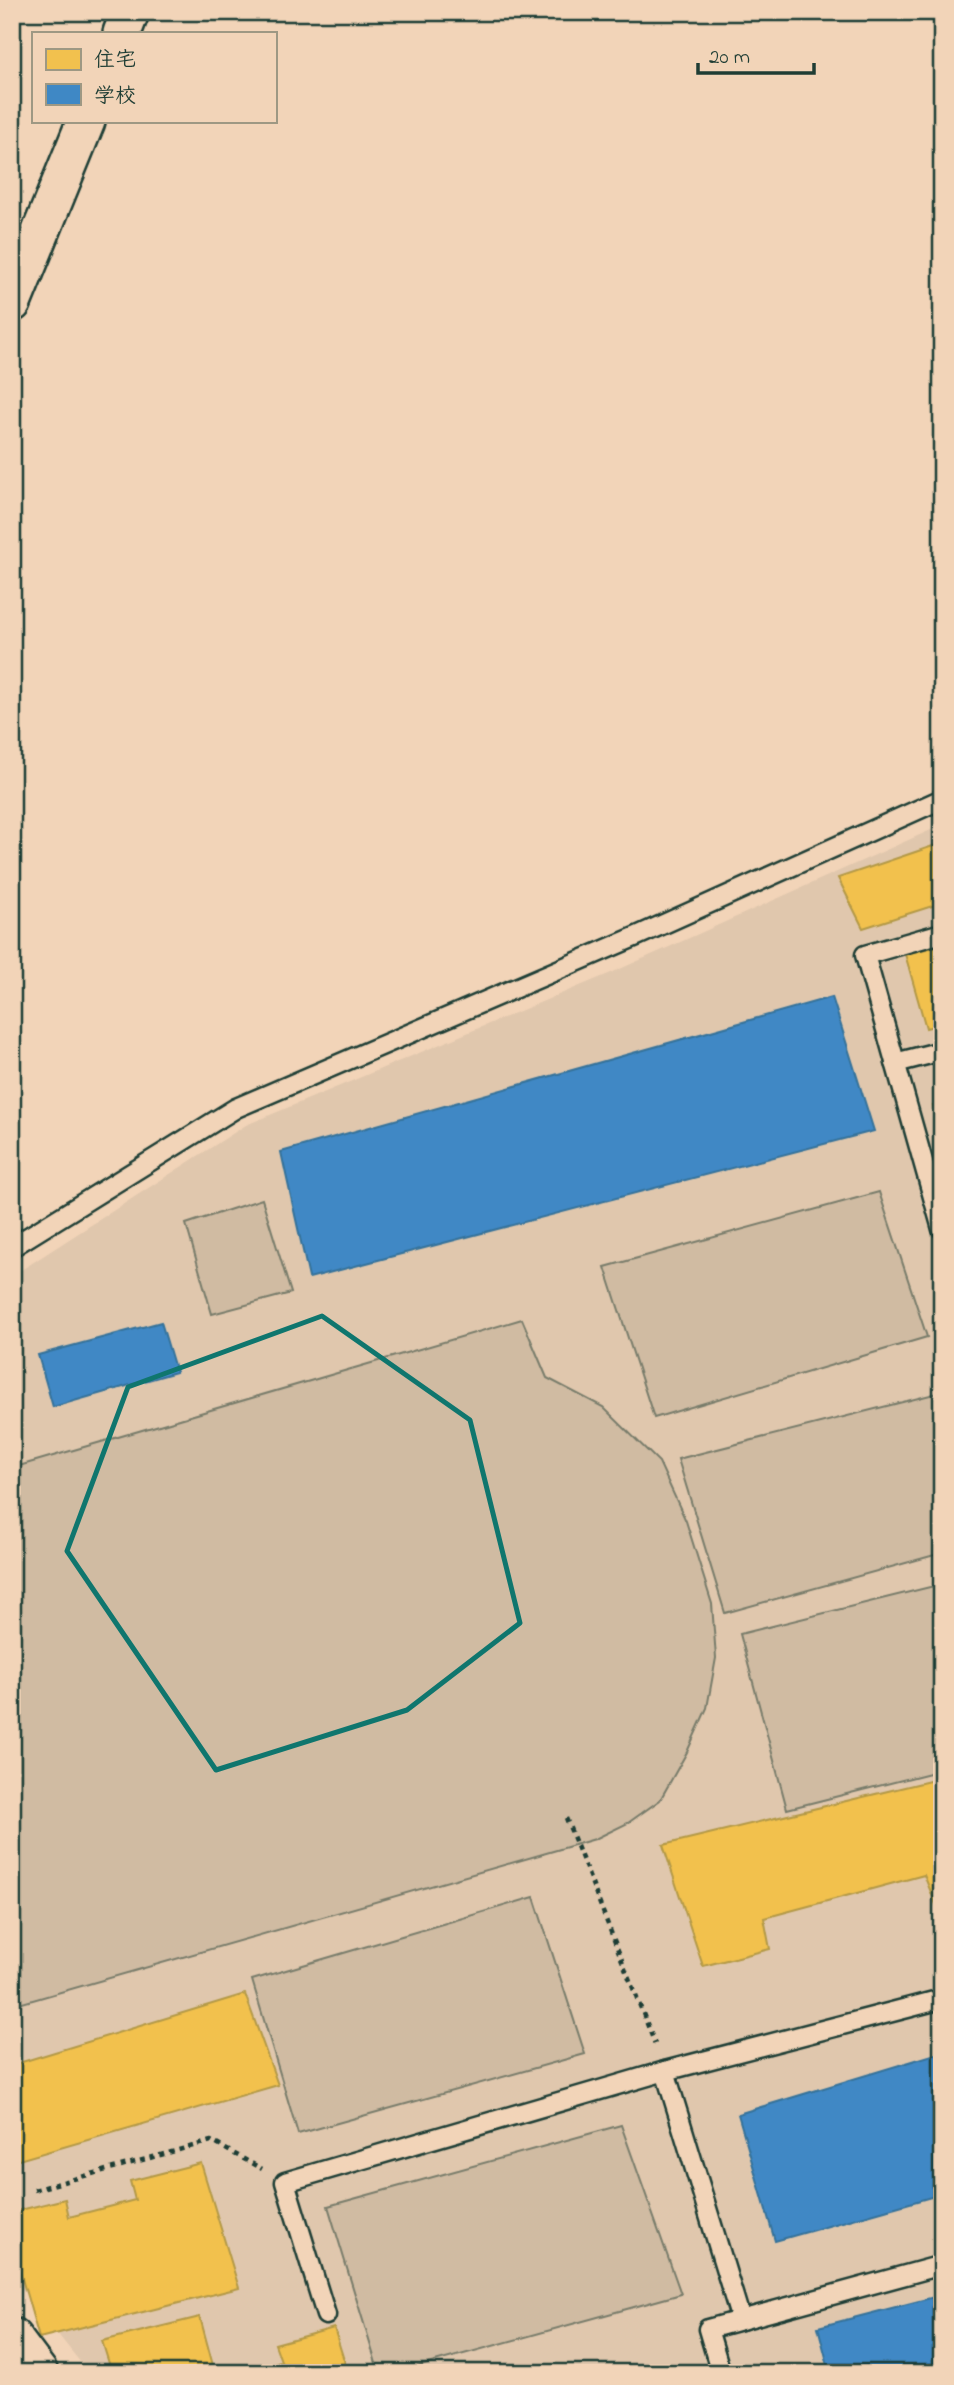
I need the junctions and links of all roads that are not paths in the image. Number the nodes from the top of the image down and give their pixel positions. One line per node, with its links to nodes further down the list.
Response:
1 (130, 12): 2 (street)
2 (122, 32)
3 (86, 122): 4 (street)
4 (12, 303)
5 (942, 799): 10 (lane)
6 (942, 933): 8 (lane)
7 (942, 1051): 8 (lane)
8 (895, 1063): 9 (lane)
9 (940, 1216)
10 (12, 1247)
11 (942, 1998): 12 (lane)
12 (665, 2071): 14 (lane); 15 (lane)
13 (942, 2265): 15 (lane)
14 (326, 2315)
15 (741, 2320): 18 (lane)
16 (12, 2337): 17 (street)
17 (38, 2373)
18 (721, 2373)

